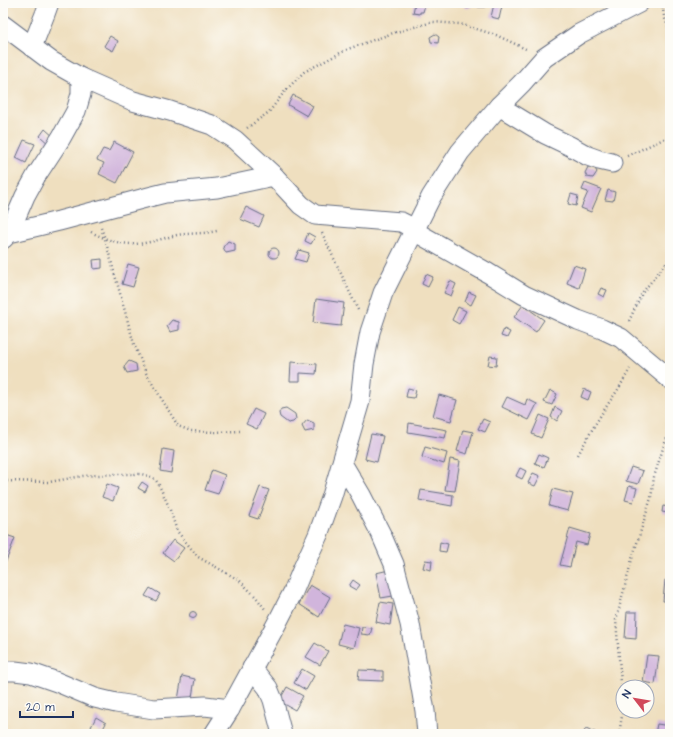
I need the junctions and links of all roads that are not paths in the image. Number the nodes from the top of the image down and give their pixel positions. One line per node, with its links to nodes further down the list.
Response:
1 (49, 3): 4 (street)
2 (639, 3): 6 (street)
3 (3, 25): 4 (street)
4 (32, 47): 5 (street)
5 (81, 78): 8 (street); 10 (street)
6 (499, 106): 7 (street); 9 (street)
7 (612, 162)
8 (274, 176): 9 (street); 10 (street)
9 (414, 231): 11 (street); 12 (street)
10 (6, 236)
11 (670, 379)
12 (342, 463): 13 (street); 18 (street)
13 (252, 668): 15 (street); 17 (street)
14 (3, 671): 15 (street)
15 (230, 709): 16 (street)
16 (214, 734)
17 (282, 734)
18 (427, 734)

